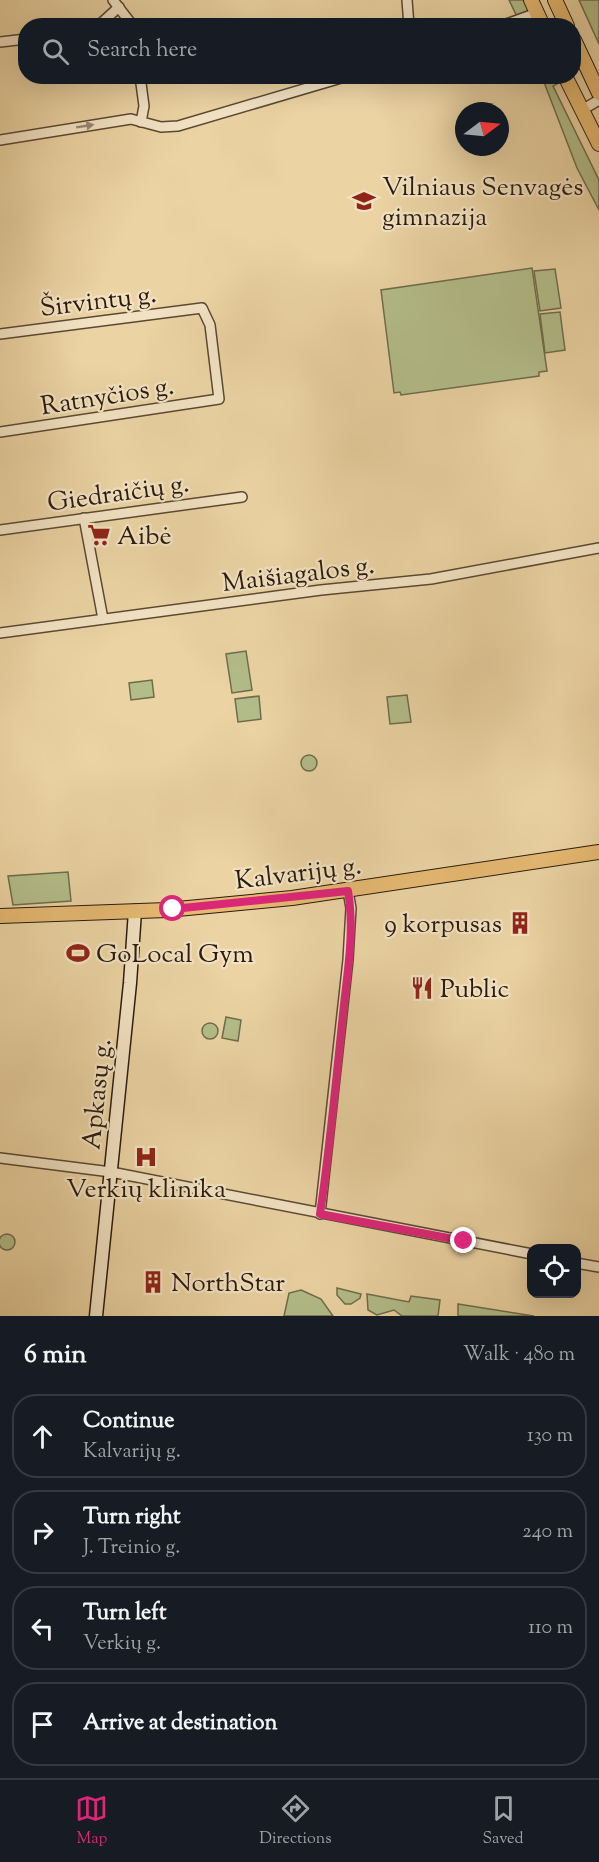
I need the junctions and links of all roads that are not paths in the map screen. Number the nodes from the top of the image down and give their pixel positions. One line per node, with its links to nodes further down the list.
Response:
1 (407, 0): 7 (street)
2 (531, 0): 8 (main road)
3 (555, 0): 9 (main road)
4 (116, 3): 5 (street); 6 (street)
5 (104, 18)
6 (127, 18)
7 (408, 18)
8 (540, 18)
9 (563, 18)
10 (18, 40): 11 (street)
11 (0, 42)
12 (581, 56): 16 (main road)
13 (141, 84): 19 (street)
14 (321, 84): 19 (street)
15 (569, 84): 18 (main road)
16 (599, 93)
17 (599, 100): 18 (street)
18 (582, 110): 21 (main road)
19 (141, 122): 20 (street, one-way to 19)
20 (0, 140)
21 (599, 144)
22 (0, 334): 23 (street, Širvintų g.)
23 (219, 399): 24 (street, Ratnyčios g.)
24 (0, 432)
25 (242, 497): 26 (street, Giedraičių g.)
26 (84, 518): 27 (street, Giedraičių g.); 29 (street)
27 (0, 530)
28 (599, 548): 29 (street, Maišiagalos g.)
29 (103, 619): 30 (street, Maišiagalos g.)
30 (0, 633)
31 (599, 852): 32 (main road, Kalvarijų g.)
32 (348, 891): 33 (main road, Kalvarijų g.); 37 (street)
33 (135, 911): 34 (main road, Kalvarijų g.); 36 (main road, Apkasų g.)
34 (0, 916)
35 (0, 1158): 36 (street)
36 (111, 1172): 37 (street); 41 (main road, Apkasų g.)
37 (320, 1214): 38 (street)
38 (527, 1253)
39 (581, 1264): 40 (street)
40 (599, 1267)
41 (96, 1316)

